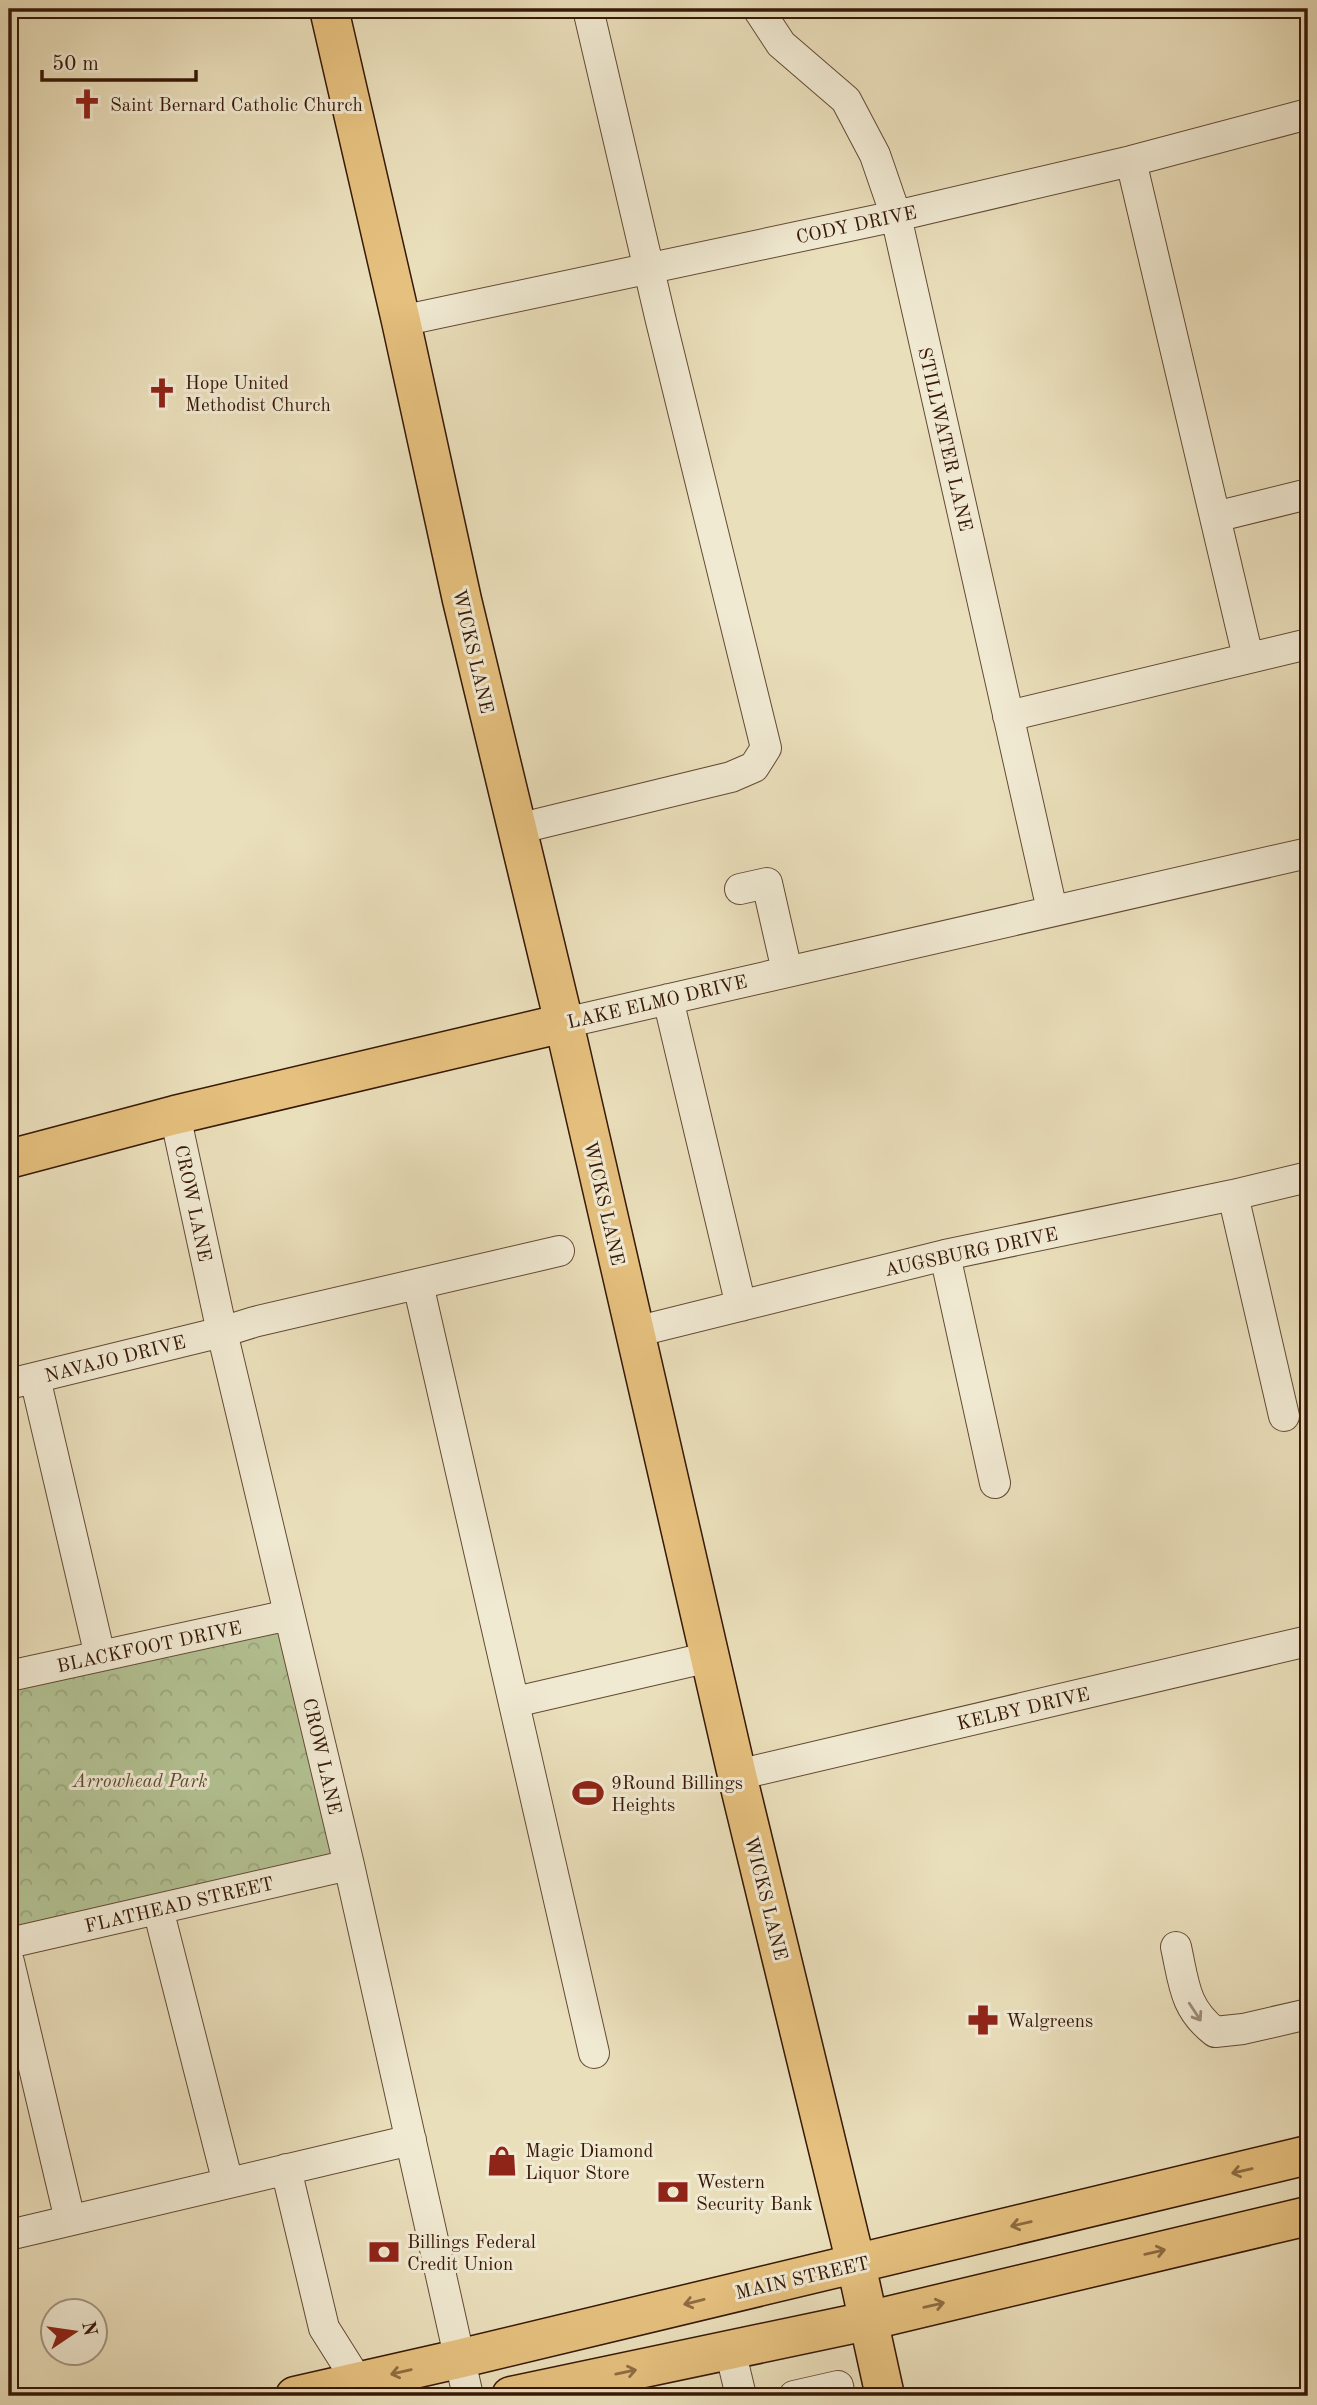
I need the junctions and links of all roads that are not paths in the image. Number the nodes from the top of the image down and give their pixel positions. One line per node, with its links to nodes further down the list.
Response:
1 (329, 9): 8 (main road, WICKS LANE)
2 (588, 9): 7 (street)
3 (758, 9): 6 (street, STILLWATER LANE)
4 (1308, 114): 5 (street, CODY DRIVE)
5 (1132, 161): 6 (street, CODY DRIVE); 10 (street)
6 (896, 216): 7 (street, CODY DRIVE); 13 (street, STILLWATER LANE)
7 (650, 269): 8 (street, CODY DRIVE); 14 (street)
8 (401, 321): 14 (main road, WICKS LANE)
9 (1308, 494): 10 (street)
10 (1215, 517): 12 (street)
11 (1308, 643): 12 (street)
12 (1248, 657): 13 (street)
13 (1008, 716): 17 (street, STILLWATER LANE)
14 (517, 828): 20 (main road, WICKS LANE)
15 (1308, 853): 17 (street, LAKE ELMO DRIVE)
16 (740, 890): 18 (street)
17 (1052, 910): 18 (street, LAKE ELMO DRIVE)
18 (786, 971): 19 (street, LAKE ELMO DRIVE)
19 (668, 999): 20 (street, LAKE ELMO DRIVE); 28 (street)
20 (564, 1023): 21 (main road, LAKE ELMO DRIVE); 30 (main road, WICKS LANE)
21 (175, 1115): 22 (main road, LAKE ELMO DRIVE); 29 (street, CROW LANE)
22 (9, 1158)
23 (1308, 1177): 24 (street, AUGSBURG DRIVE)
24 (1233, 1195): 26 (street, AUGSBURG DRIVE); 32 (street)
25 (559, 1251): 27 (street, NAVAJO DRIVE)
26 (945, 1255): 28 (street, AUGSBURG DRIVE); 33 (street)
27 (418, 1283): 29 (street, NAVAJO DRIVE); 39 (street)
28 (741, 1306): 30 (street, AUGSBURG DRIVE)
29 (222, 1332): 31 (street, NAVAJO DRIVE); 34 (street, CROW LANE)
30 (635, 1332): 37 (main road, WICKS LANE)
31 (22, 1381): 36 (street)
32 (1284, 1416)
33 (995, 1483)
34 (289, 1615): 36 (street, BLACKFOOT DRIVE); 41 (street, CROW LANE)
35 (1308, 1640): 40 (street, KELBY DRIVE)
36 (100, 1656): 38 (street, BLACKFOOT DRIVE)
37 (710, 1657): 39 (street); 40 (main road, WICKS LANE)
38 (9, 1676)
39 (515, 1702): 47 (street)
40 (737, 1775): 55 (main road, WICKS LANE)
41 (349, 1865): 42 (street, FLATHEAD STREET); 48 (street, CROW LANE)
42 (158, 1909): 43 (street, FLATHEAD STREET); 51 (street)
43 (9, 1943)
44 (1176, 1947): 46 (street, one-way to 46)
45 (9, 1962): 53 (street)
46 (1308, 2014)
47 (593, 2053)
48 (411, 2140): 50 (street); 58 (street, CROW LANE)
49 (1308, 2155): 55 (main road, MAIN STREET, one-way to 55)
50 (286, 2169): 51 (street); 59 (street)
51 (228, 2183): 53 (street)
52 (1308, 2216): 56 (main road, one-way to 52)
53 (70, 2220): 54 (street)
54 (9, 2235)
55 (856, 2264): 56 (main road, WICKS LANE); 58 (main road, MAIN STREET, one-way to 58)
56 (867, 2321): 57 (main road); 66 (main road, WICKS LANE)
57 (730, 2350): 62 (main road, one-way to 57); 63 (street)
58 (458, 2359): 59 (main road, MAIN STREET, one-way to 59); 61 (street, CROW LANE)
59 (358, 2382): 60 (main road, MAIN STREET)
60 (295, 2396)
61 (468, 2396)
62 (511, 2396)
63 (741, 2396)
64 (794, 2396): 65 (street)
65 (841, 2396)
66 (885, 2396)

